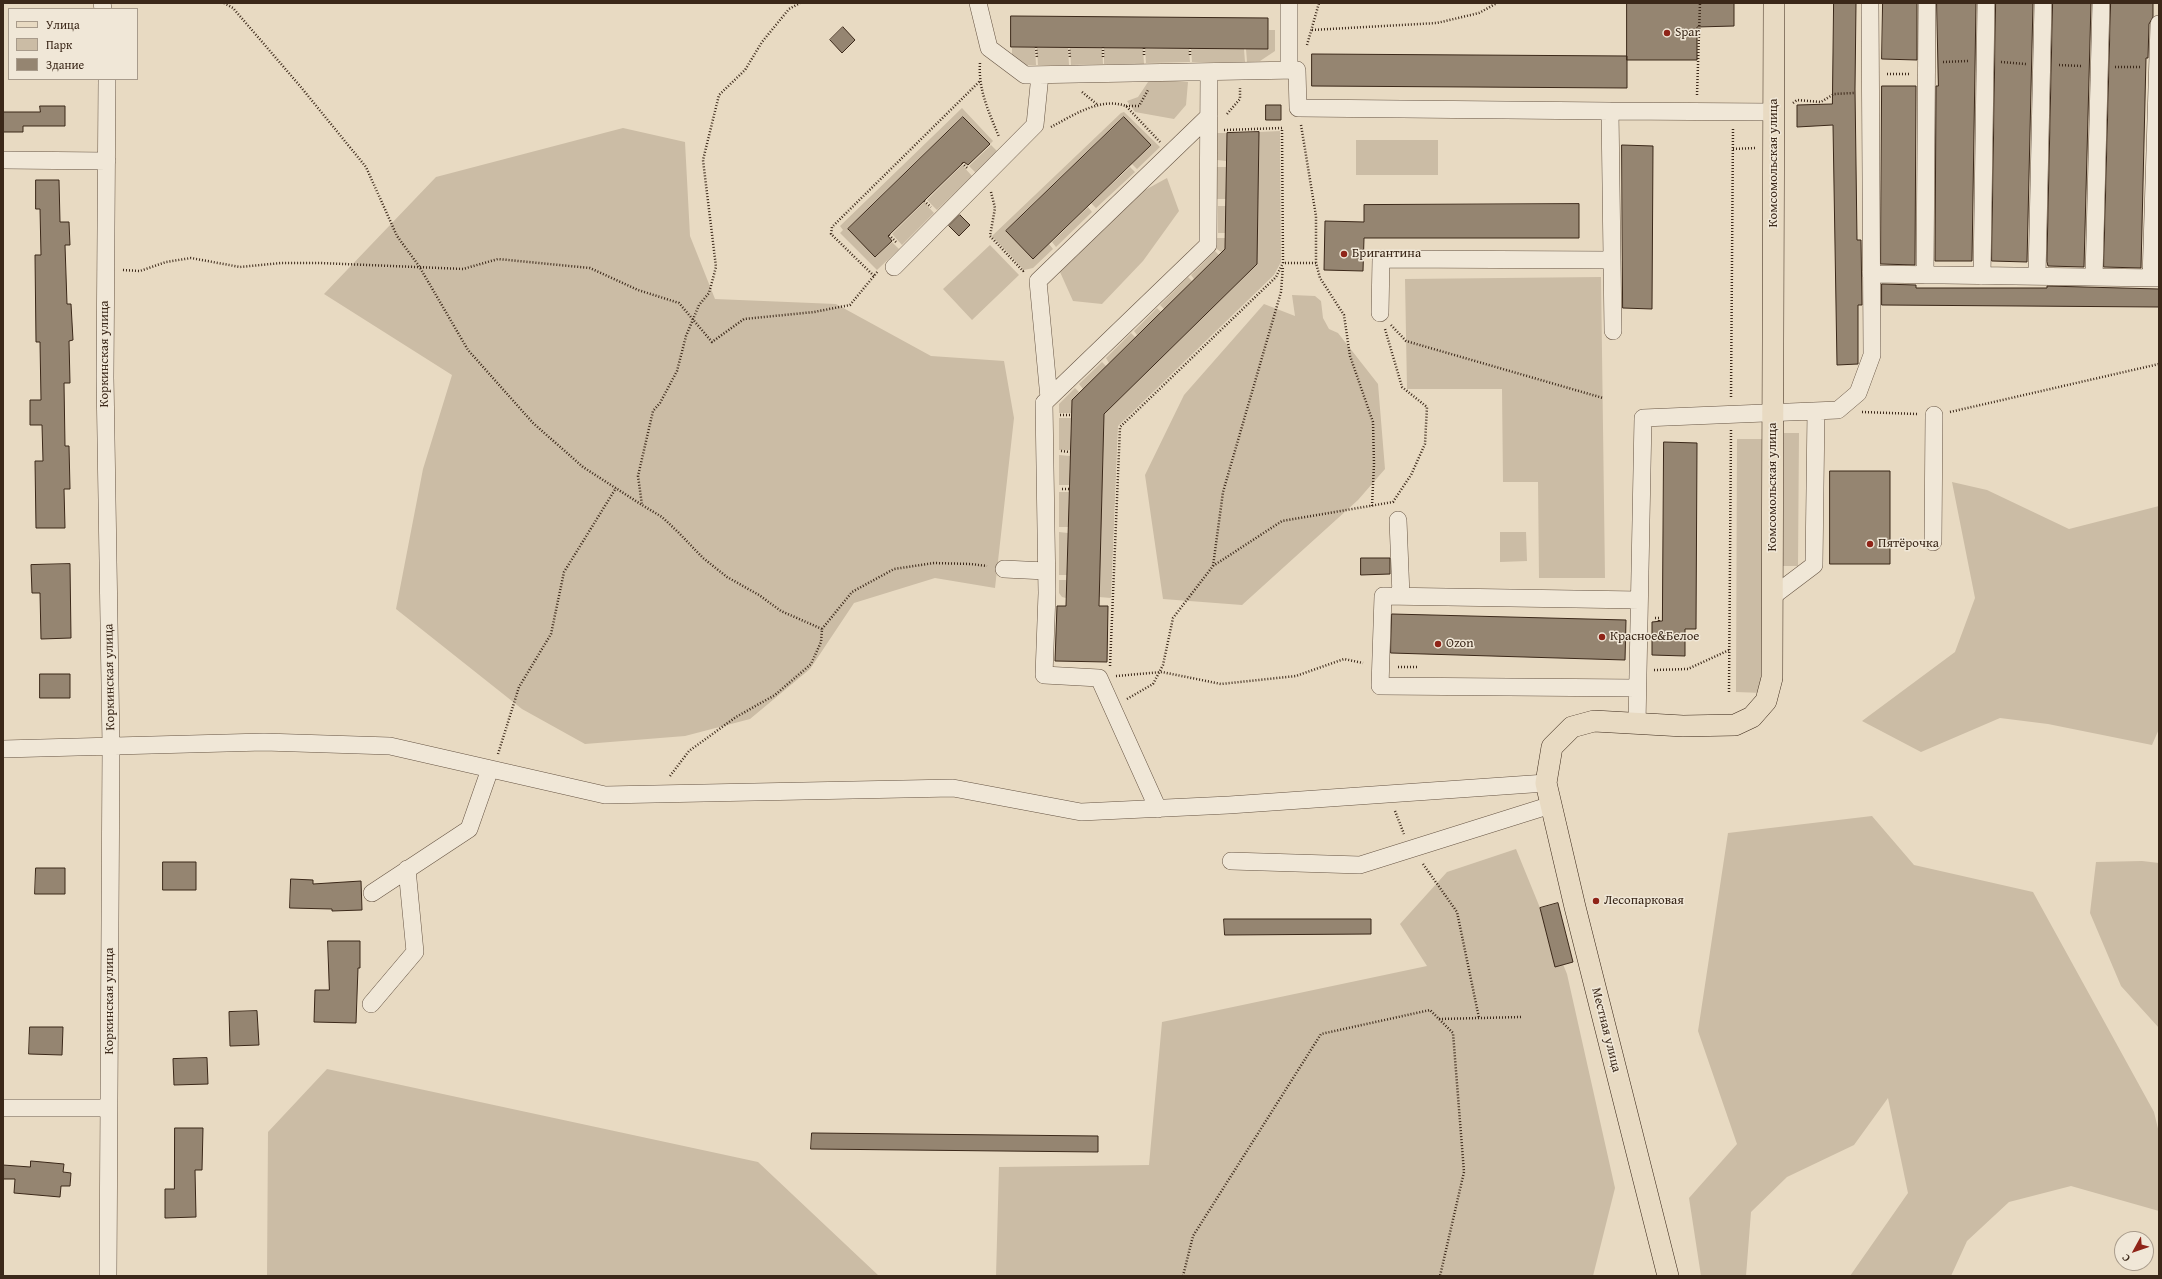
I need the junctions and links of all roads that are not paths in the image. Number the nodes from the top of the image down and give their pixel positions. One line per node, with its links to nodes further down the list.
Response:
1 (978, 3): 12 (street)
2 (1289, 3): 10 (street)
3 (1774, 3): 15 (main road, Комсомольская улица)
4 (1870, 3): 21 (street)
5 (1927, 3): 22 (street)
6 (1986, 3): 23 (street)
7 (2043, 3): 24 (street)
8 (2101, 3): 25 (street)
9 (2159, 24): 26 (street)
10 (1289, 70): 11 (street); 14 (street)
11 (1209, 72): 12 (street); 16 (street)
12 (1040, 75): 20 (street)
13 (107, 80): 18 (street, Коркинская улица)
14 (1610, 111): 15 (street); 19 (street)
15 (1774, 112): 31 (main road, Комсомольская улица)
16 (1217, 115): 29 (street); 29 (street)
17 (3, 160): 18 (street)
18 (107, 160): 42 (street, Коркинская улица)
19 (1612, 260): 27 (street); 28 (street)
20 (887, 268)
21 (1871, 274): 22 (street); 30 (street)
22 (1925, 275): 23 (street)
23 (1982, 276): 24 (street)
24 (2037, 276): 25 (street)
25 (2094, 277): 26 (street)
26 (2155, 278)
27 (1380, 313)
28 (1613, 331)
29 (1049, 398): 36 (street)
30 (1816, 411): 31 (street); 38 (street)
31 (1773, 413): 38 (main road, Комсомольская улица); 39 (street)
32 (1934, 415): 34 (street)
33 (1398, 520): 37 (street)
34 (1933, 542)
35 (1004, 569): 36 (street)
36 (1046, 571): 47 (street)
37 (1401, 596): 39 (street); 40 (street)
38 (1773, 596): 41 (main road, Комсомольская улица)
39 (1639, 600): 40 (street)
40 (1637, 679): 41 (street)
41 (1637, 724): 45 (main road, Комсомольская улица)
42 (111, 744): 43 (street); 44 (street); 53 (street, Коркинская улица)
43 (3, 749)
44 (492, 770): 47 (street); 49 (street)
45 (1546, 783): 46 (main road, Местная улица); 47 (street)
46 (1551, 805): 48 (street); 55 (main road, Местная улица)
47 (1158, 808)
48 (1231, 861)
49 (407, 869): 50 (street); 51 (street)
50 (372, 893)
51 (371, 1004)
52 (3, 1108): 53 (street)
53 (109, 1108): 54 (street, Коркинская улица)
54 (108, 1276)
55 (1668, 1276)

